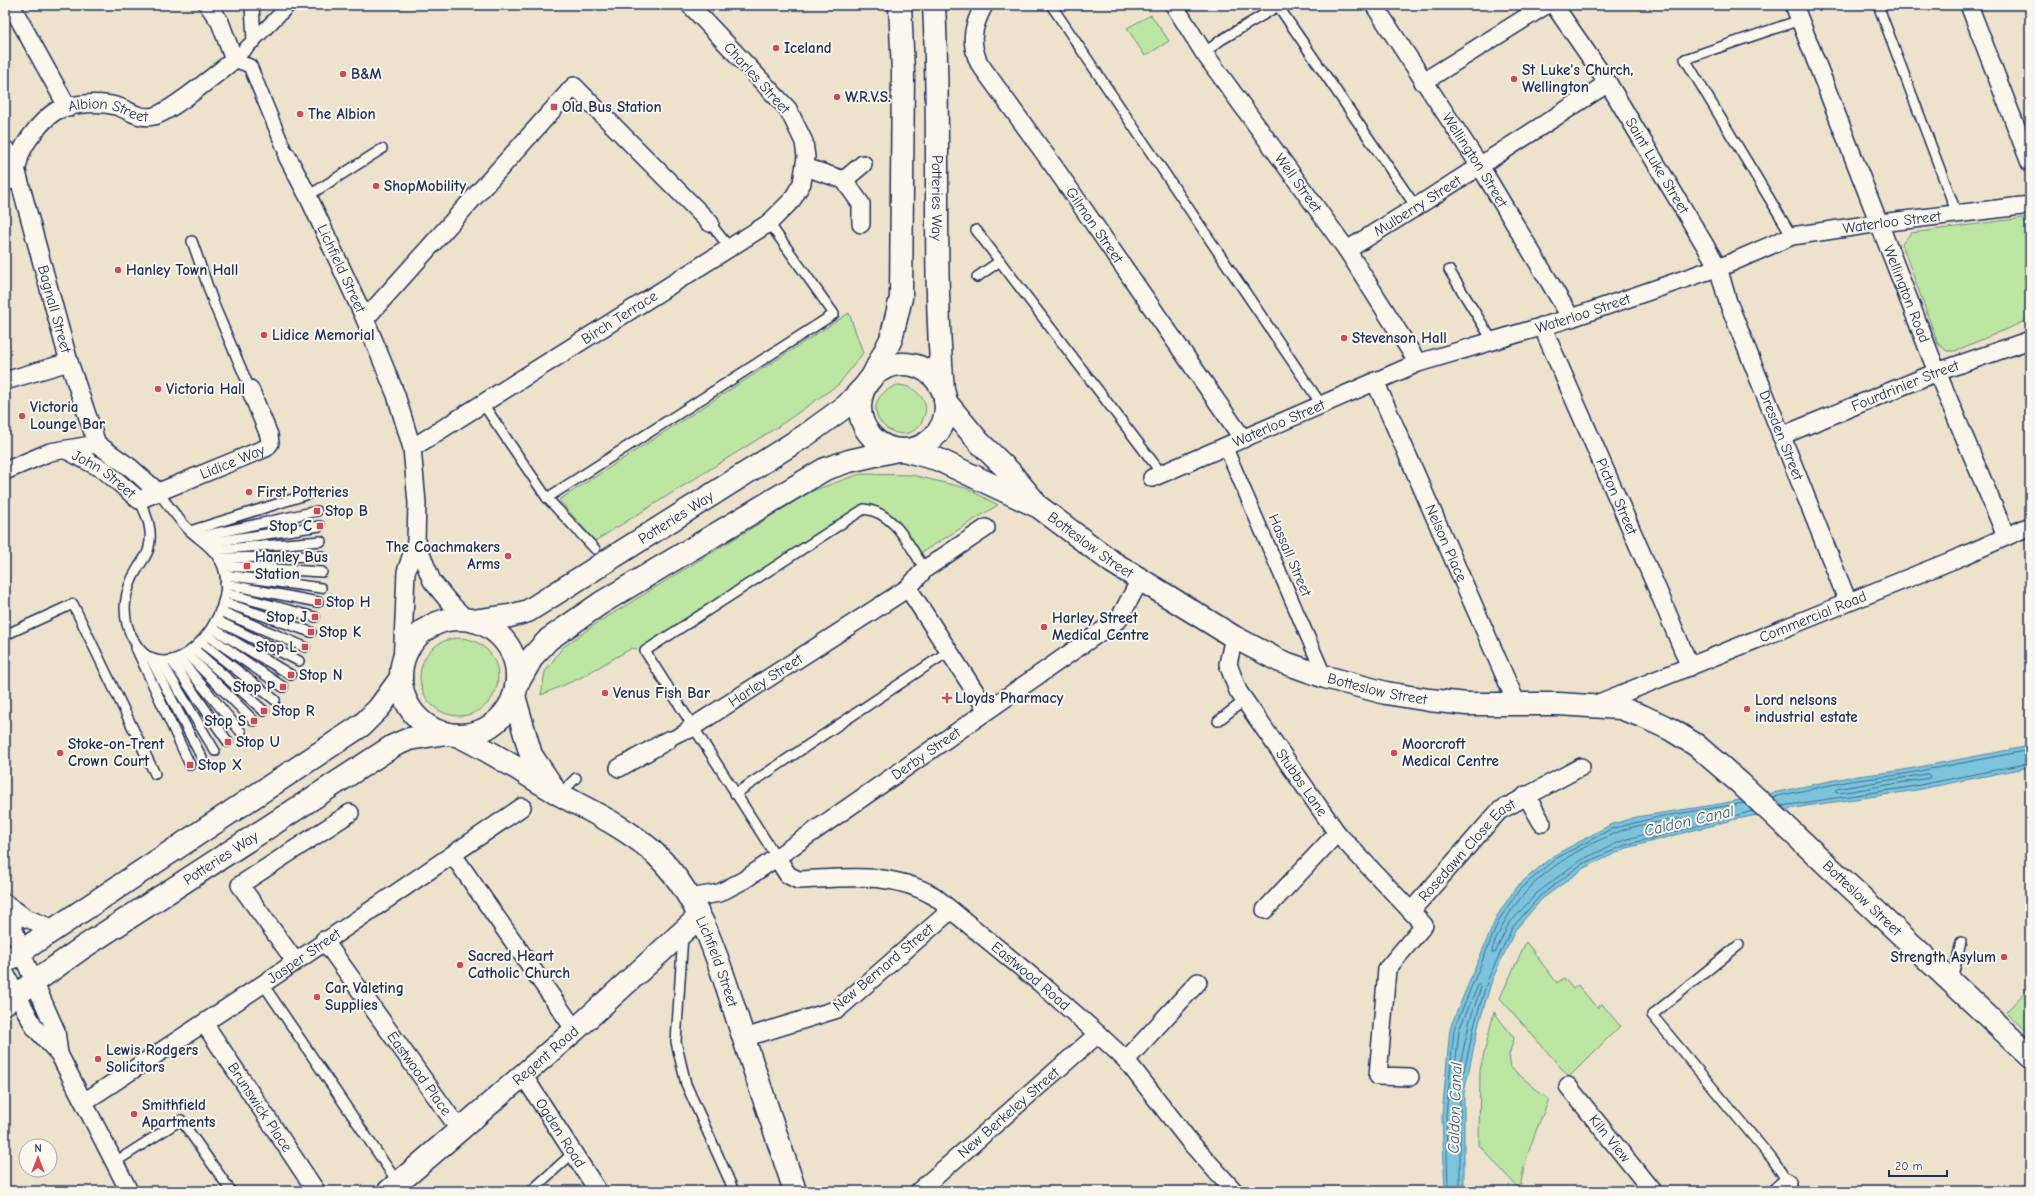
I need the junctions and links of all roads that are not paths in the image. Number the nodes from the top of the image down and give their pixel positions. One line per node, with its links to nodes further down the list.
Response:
1 (11, 5): 23 (street)
2 (208, 5): 20 (street)
3 (252, 5): 18 (street)
4 (290, 5): 18 (street)
5 (690, 5): 30 (street, Charles Street)
6 (900, 5): 59 (main road, Potteries Way)
7 (934, 5): 62 (main road, Potteries Way)
8 (983, 5): 66 (street, Gilman Street)
9 (1051, 5): 64 (lane)
10 (1174, 5): 19 (street, Well Street)
11 (1374, 5): 21 (street, Wellington Street)
12 (1546, 5): 21 (street)
13 (1554, 5): 22 (street, Saint Luke Street)
14 (1878, 5): 36 (lane)
15 (1969, 5): 27 (street)
16 (1279, 6): 19 (lane); 35 (lane)
17 (1797, 13): 39 (street, Wellington Road); 42 (lane)
18 (254, 41): 20 (street)
19 (1204, 53): 45 (street, Well Street)
20 (234, 60): 23 (street, Albion Street); 26 (street, Lichfield Street)
21 (1423, 82): 29 (street, Wellington Street)
22 (1608, 83): 29 (street, Mulberry Street); 47 (street, Saint Luke Street)
23 (68, 108): 31 (street, Albion Street)
24 (5, 149): 31 (street)
25 (382, 149): 33 (lane)
26 (287, 156): 33 (street, Lichfield Street)
27 (2030, 163)
28 (863, 164): 32 (street)
29 (1480, 166): 35 (street, Mulberry Street); 50 (street, Wellington Street)
30 (805, 167): 32 (street); 38 (street, Birch Terrace)
31 (13, 173): 55 (street, Bagnall Street)
32 (844, 180): 40 (street)
33 (308, 196): 51 (street, Lichfield Street)
34 (2030, 205): 36 (street, Waterloo Street)
35 (1416, 207): 45 (street, Mulberry Street)
36 (1957, 214): 39 (street, Waterloo Street)
37 (710, 223): 44 (lane); 51 (street)
38 (769, 223): 44 (street, Birch Terrace); 76 (lane)
39 (1880, 223): 42 (street, Waterloo Street); 57 (street, Wellington Road)
40 (861, 224)
41 (976, 230): 46 (lane)
42 (1792, 236): 47 (street, Waterloo Street)
43 (192, 241): 61 (lane)
44 (729, 247): 63 (street, Birch Terrace)
45 (1347, 250): 56 (street, Well Street)
46 (1000, 261): 49 (lane); 73 (lane)
47 (1718, 267): 50 (street, Waterloo Street); 65 (street, Dresden Street)
48 (1449, 270): 53 (lane)
49 (977, 277)
50 (1571, 318): 52 (street, Waterloo Street)
51 (365, 319): 69 (street, Lichfield Street)
52 (1542, 326): 53 (street, Waterloo Street); 111 (street, Picton Street)
53 (1492, 340): 56 (street, Waterloo Street)
54 (2030, 340): 57 (street, Fourdrinier Street)
55 (69, 362): 58 (street); 67 (street, Bagnall Street)
56 (1418, 363): 60 (street, Waterloo Street)
57 (1937, 372): 65 (street, Fourdrinier Street); 84 (street, Wellington Road)
58 (5, 381)
59 (869, 381): 62 (main road); 71 (main road); 101 (main road, Potteries Way)
60 (1375, 382): 64 (street, Waterloo Street); 119 (street, Nelson Place)
61 (250, 389): 74 (street, Lidice Way)
62 (944, 395): 71 (main road); 78 (main road, Botteslow Street)
63 (483, 404): 69 (street, Birch Terrace); 76 (lane)
64 (1321, 404): 66 (street, Waterloo Street)
65 (1781, 436): 99 (street, Dresden Street)
66 (1243, 439): 68 (street, Waterloo Street)
67 (97, 444): 70 (street, John Street); 74 (street, John Street)
68 (1225, 446): 73 (street, Waterloo Street); 114 (street, Hassall Street)
69 (412, 448): 87 (street, Lichfield Street)
70 (66, 450): 72 (street, John Street); 77 (street, John Street)
71 (900, 450): 78 (main road, Botteslow Street); 116 (main road)
72 (5, 471)
73 (1157, 476)
74 (158, 492): 77 (street, Lidice Way); 83 (lane)
75 (312, 493): 83 (lane)
76 (547, 498): 89 (lane)
77 (139, 500): 106 (lane)
78 (1039, 507): 95 (main road, Botteslow Street)
79 (317, 511): 85 (lane)
80 (320, 526): 88 (lane)
81 (2030, 526): 84 (street, Commercial Road)
82 (986, 528): 92 (street, Harley Street)
83 (190, 531): 85 (lane)
84 (2006, 536): 99 (street, Commercial Road)
85 (198, 537): 88 (lane)
86 (321, 541): 88 (lane)
87 (416, 542): 101 (street, Lichfield Street); 112 (street, Lichfield Street)
88 (209, 546): 91 (lane)
89 (595, 549)
90 (322, 556): 91 (lane)
91 (218, 558): 93 (lane)
92 (925, 569): 97 (street, Harley Street); 125 (lane)
93 (224, 570): 94 (lane); 96 (lane); 102 (lane)
94 (322, 572)
95 (1140, 580): 105 (main road, Botteslow Street); 121 (street, Derby Street)
96 (321, 588)
97 (908, 588): 108 (street); 125 (street, Harley Street)
98 (318, 602): 102 (lane)
99 (1848, 602): 111 (street, Commercial Road)
100 (315, 617): 102 (lane)
101 (471, 620): 112 (main road); 116 (main road)
102 (202, 631): 103 (lane); 107 (lane); 109 (lane); 110 (lane); 113 (lane); 115 (lane); 117 (lane); 122 (lane); 123 (lane); 126 (lane); 129 (lane); 130 (lane)
103 (311, 632)
104 (5, 635): 135 (lane)
105 (1234, 637): 114 (main road, Botteslow Street); 118 (street, Stubbs Lane)
106 (133, 640): 109 (lane); 132 (lane)
107 (305, 647)
108 (949, 651): 121 (street); 138 (lane)
109 (150, 657): 131 (lane)
110 (299, 661)
111 (1690, 667): 120 (street, Commercial Road)
112 (402, 672): 127 (main road); 153 (main road)
113 (291, 675)
114 (1325, 676): 119 (main road, Botteslow Street)
115 (283, 687)
116 (515, 691): 127 (main road); 137 (main road, Lichfield Street)
117 (275, 700)
118 (1245, 700): 124 (lane); 143 (street, Stubbs Lane)
119 (1518, 704): 120 (main road, Botteslow Street)
120 (1594, 705): 162 (main road, Botteslow Street)
121 (987, 710): 145 (street, Derby Street)
122 (264, 711)
123 (254, 721)
124 (1218, 721)
125 (690, 728): 128 (street, Harley Street); 138 (lane)
126 (241, 732)
127 (452, 734): 137 (main road, Lichfield Street); 161 (main road, Potteries Way)
128 (668, 740): 134 (street, Harley Street)
129 (228, 742)
130 (215, 751)
131 (202, 758)
132 (190, 765)
133 (1581, 767): 139 (street, Rosedawn Close East)
134 (620, 768)
135 (155, 774)
136 (576, 778): 137 (lane)
137 (558, 793): 146 (main road, Lichfield Street)
138 (736, 794): 145 (lane)
139 (1526, 795): 142 (street, Rosedawn Close East); 150 (street, Rosedawn Close East)
140 (522, 807): 144 (street, Jasper Street)
141 (350, 813): 159 (street)
142 (1542, 823)
143 (1337, 833): 149 (street); 150 (street, Stubbs Lane)
144 (453, 855): 155 (street, Jasper Street); 167 (street)
145 (777, 858): 146 (street, Derby Street); 148 (street, Eastwood Road)
146 (689, 898): 152 (main road, Lichfield Street)
147 (5, 903): 153 (street)
148 (951, 910): 168 (street, Eastwood Road); 169 (street, New Bernard Street)
149 (1265, 910)
150 (1411, 911): 174 (street, Stubbs Lane)
151 (5, 913): 158 (street)
152 (699, 917): 154 (main road, Regent Road); 169 (main road, Lichfield Street)
153 (54, 929): 158 (main road)
154 (683, 932): 167 (main road, Regent Road); 187 (lane)
155 (324, 940): 159 (street, Jasper Street); 177 (street, Eastwood Place)
156 (1961, 942): 162 (lane)
157 (1740, 945): 181 (lane)
158 (13, 957): 161 (street)
159 (295, 961): 164 (street, Jasper Street)
160 (5, 973): 165 (street)
161 (35, 981): 165 (main road, Potteries Way); 170 (street)
162 (1952, 981): 171 (main road, Botteslow Street)
163 (1198, 982): 172 (street)
164 (263, 984): 166 (street, Jasper Street); 180 (lane)
165 (11, 999): 170 (street)
166 (204, 1023): 176 (street, Jasper Street); 184 (street, Brunswick Place)
167 (575, 1030): 173 (main road, Regent Road)
168 (1098, 1034): 172 (street, Eastwood Road); 189 (street, New Berkeley Street)
169 (744, 1038): 188 (main road, Lichfield Street)
170 (59, 1054): 176 (street)
171 (2030, 1056)
172 (1126, 1060): 190 (street, Eastwood Road)
173 (523, 1075): 177 (main road, Regent Road); 178 (street, Ogden Road)
174 (1410, 1077)
175 (1568, 1086): 191 (street, Kiln View)
176 (84, 1102): 179 (street)
177 (459, 1129): 180 (main road, Regent Road)
178 (573, 1153): 185 (lane); 186 (street, Ogden Road)
179 (115, 1162): 182 (street); 183 (lane)
180 (394, 1187)
181 (1786, 1188)
182 (129, 1191)
183 (231, 1191)
184 (316, 1191)
185 (531, 1191)
186 (598, 1191)
187 (734, 1191)
188 (795, 1191)
189 (919, 1191)
190 (1234, 1191)
191 (1652, 1191)

